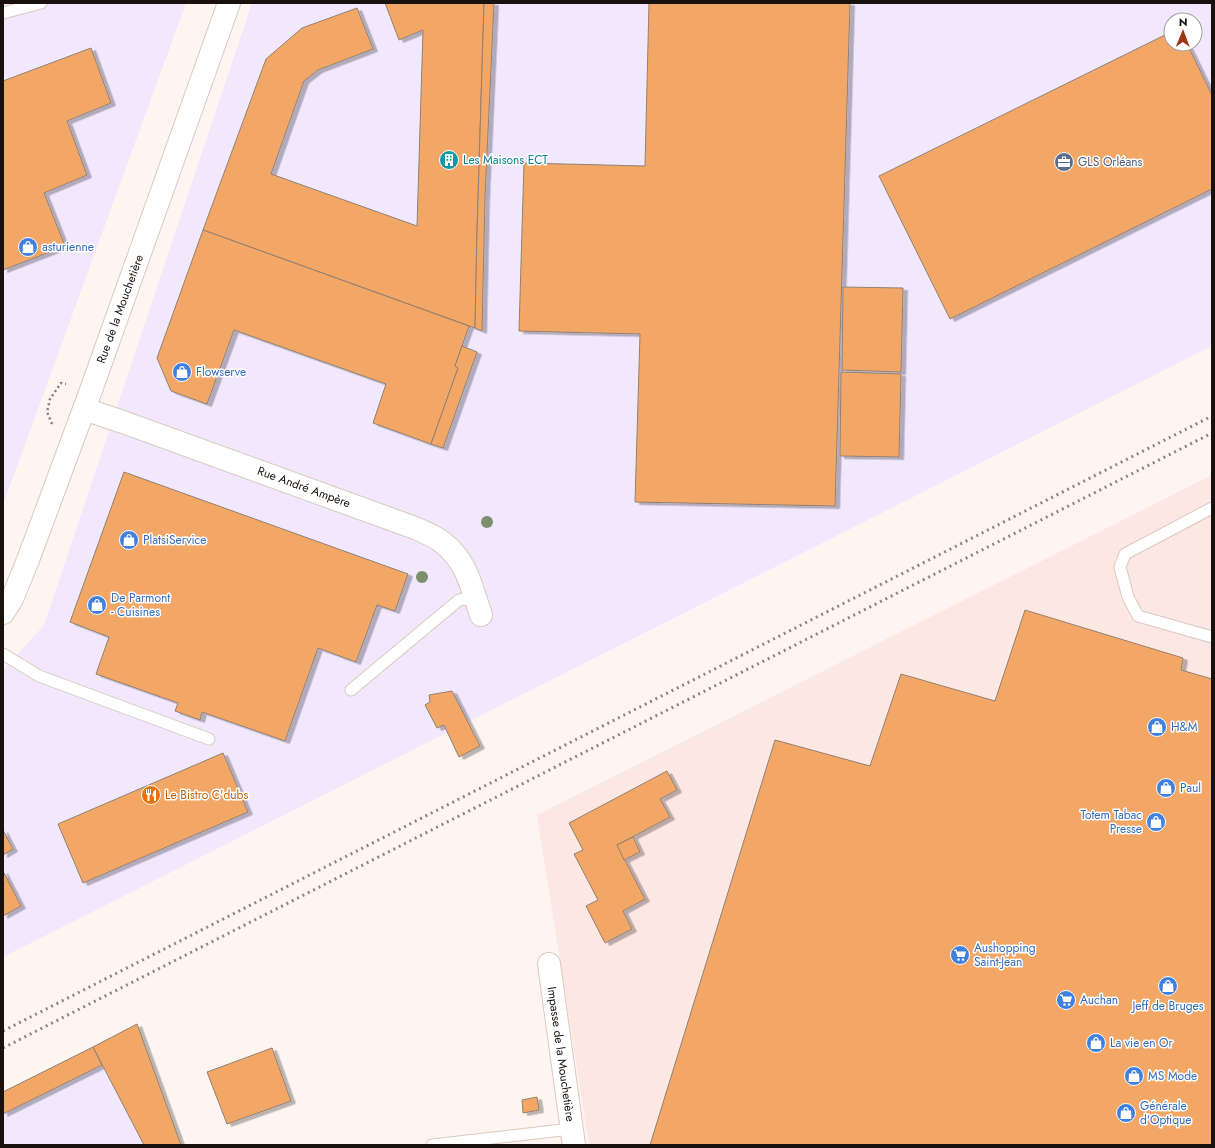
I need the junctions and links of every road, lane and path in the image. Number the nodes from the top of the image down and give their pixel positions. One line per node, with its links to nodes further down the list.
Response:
1 (41, 3): 3 (lane)
2 (229, 3): 4 (street, Rue de la Mouchetière)
3 (3, 13)
4 (84, 409): 6 (street, Rue André Ampère); 7 (street, Rue de la Mouchetière)
5 (1212, 508): 8 (lane)
6 (478, 606): 10 (lane)
7 (3, 613)
8 (1212, 637)
9 (3, 654): 11 (lane)
10 (351, 690)
11 (209, 739)
12 (549, 964): 13 (street, Impasse de la Mouchetière)
13 (572, 1137): 14 (lane)
14 (432, 1145)

